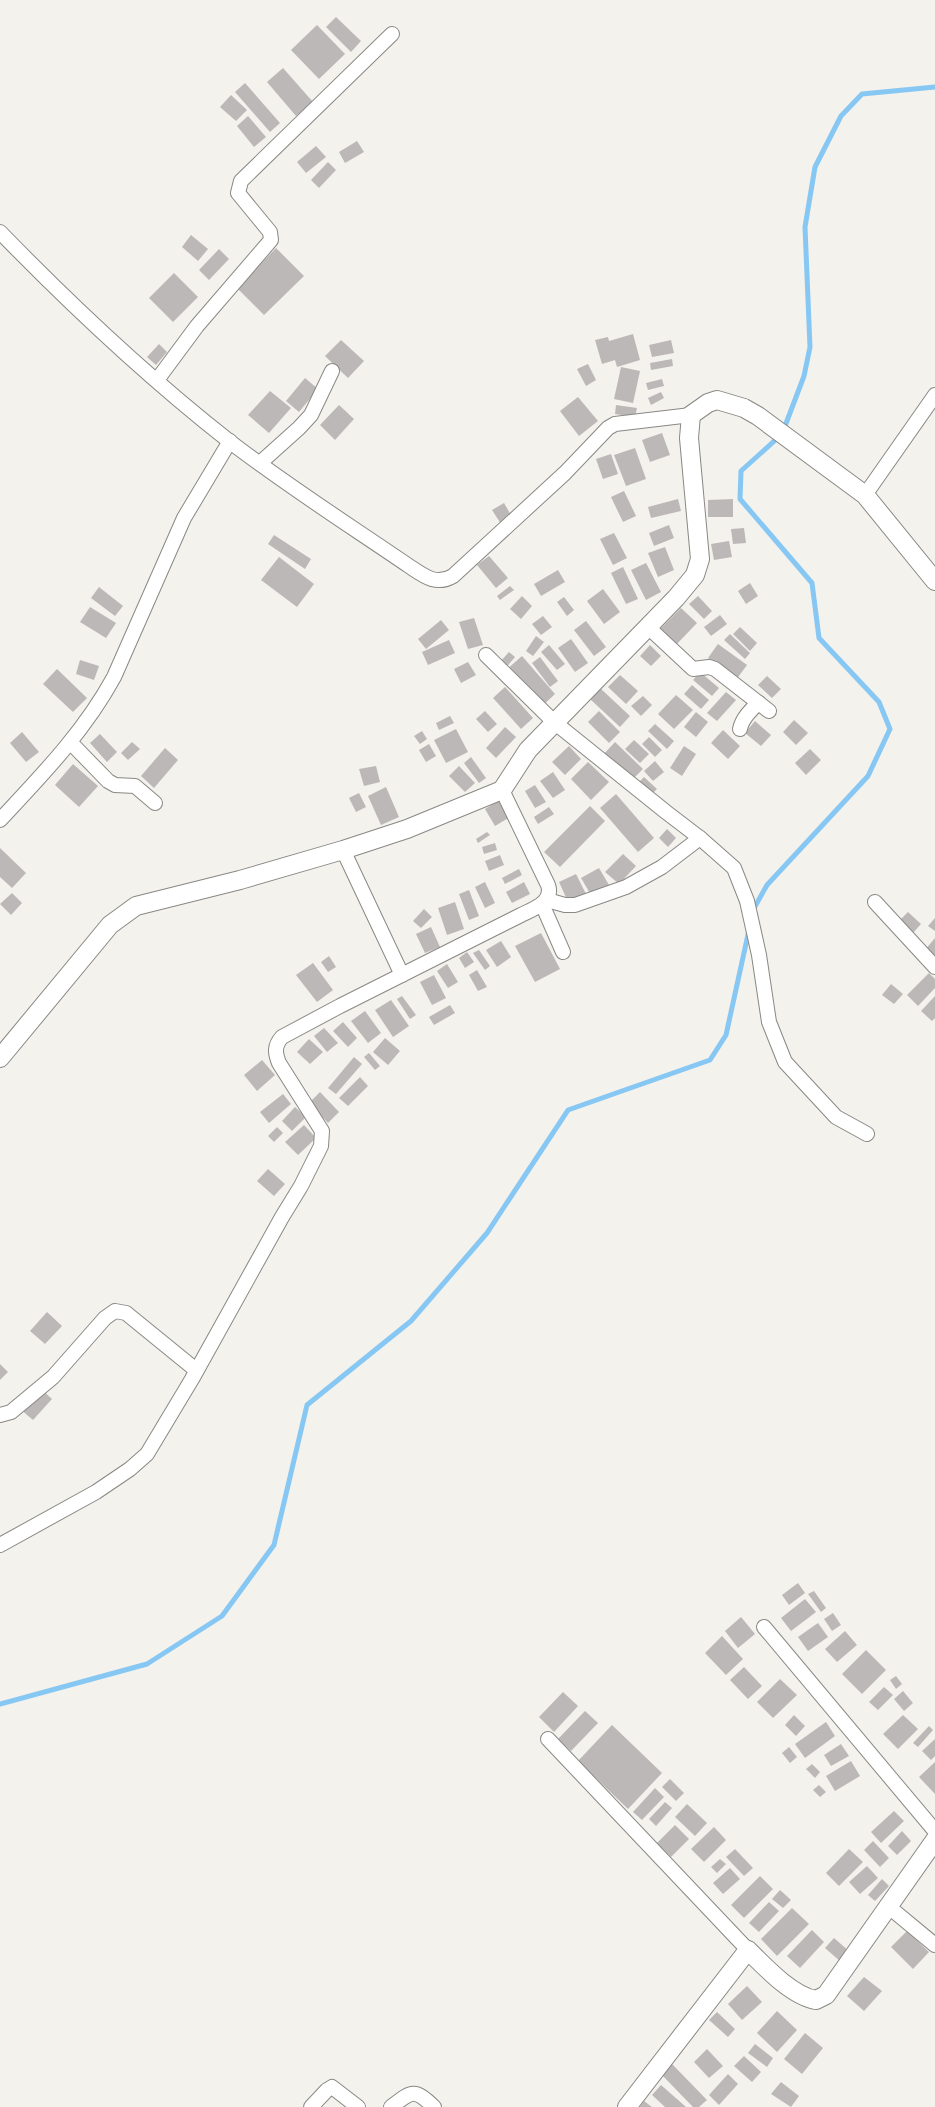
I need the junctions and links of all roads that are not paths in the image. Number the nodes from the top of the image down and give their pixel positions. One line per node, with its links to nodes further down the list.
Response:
1 (392, 34): 4 (street)
2 (0, 232): 4 (street)
3 (332, 371): 8 (street)
4 (157, 380): 7 (street)
5 (935, 395): 9 (street)
6 (691, 415): 8 (street); 9 (street); 11 (street)
7 (230, 441): 8 (street); 15 (street)
8 (260, 463)
9 (865, 495): 10 (street)
10 (935, 581)
11 (648, 627): 13 (street); 14 (street)
12 (486, 655): 13 (street)
13 (554, 722): 16 (street); 19 (street)
14 (740, 729)
15 (71, 743): 17 (street); 18 (street)
16 (502, 790): 20 (street); 21 (street)
17 (155, 803)
18 (0, 820)
19 (700, 838): 21 (street); 27 (street)
20 (343, 850): 25 (street); 26 (street)
21 (544, 902): 23 (street); 25 (street)
22 (875, 902): 24 (street)
23 (562, 952)
24 (935, 968)
25 (402, 975): 28 (street)
26 (0, 1058)
27 (867, 1134)
28 (196, 1370): 29 (street); 30 (street)
29 (0, 1415)
30 (0, 1546)
31 (764, 1627): 33 (street)
32 (548, 1739): 37 (street)
33 (935, 1831)
34 (935, 1840): 35 (street)
35 (889, 1907): 36 (street); 37 (street)
36 (935, 1945)
37 (748, 1950): 42 (street)
38 (311, 2107): 39 (street)
39 (358, 2107)
40 (392, 2107): 41 (street)
41 (434, 2107)
42 (627, 2107)

